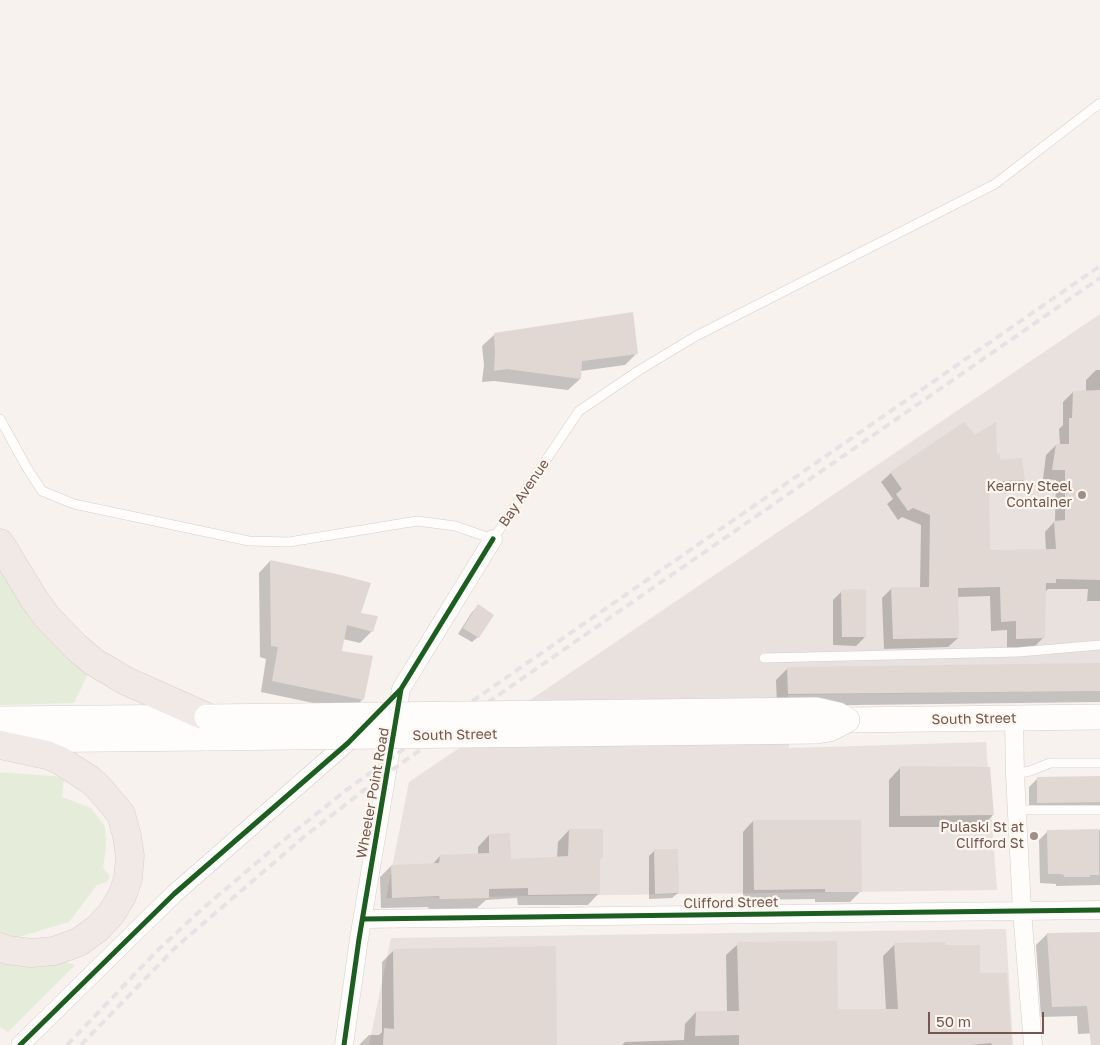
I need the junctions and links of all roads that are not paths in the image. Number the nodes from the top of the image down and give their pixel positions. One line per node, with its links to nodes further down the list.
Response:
1 (1100, 103): 3 (lane, Bay Avenue)
2 (0, 419): 3 (lane, Bay Avenue)
3 (492, 539): 7 (street, Wheeler Point Road)
4 (0, 543): 11 (highway)
5 (1100, 645): 6 (lane)
6 (764, 658)
7 (402, 689): 20 (street, Wheeler Point Road); 22 (street)
8 (1100, 717): 9 (main road, South Street)
9 (1014, 718): 11 (main road, South Street, bridge); 15 (street)
10 (0, 720): 11 (main road, South Street)
11 (207, 728): 12 (main road, South Street)
12 (0, 740)
13 (0, 745): 21 (highway)
14 (1100, 763): 15 (lane)
15 (1015, 774): 16 (street)
16 (1017, 810): 17 (lane); 19 (street)
17 (1100, 810)
18 (1100, 910): 19 (street, Clifford Street)
19 (1022, 911): 20 (street, Clifford Street); 24 (street)
20 (363, 919): 23 (street, Wheeler Point Road)
21 (0, 947)
22 (20, 1045)
23 (344, 1045)
24 (1033, 1045)

